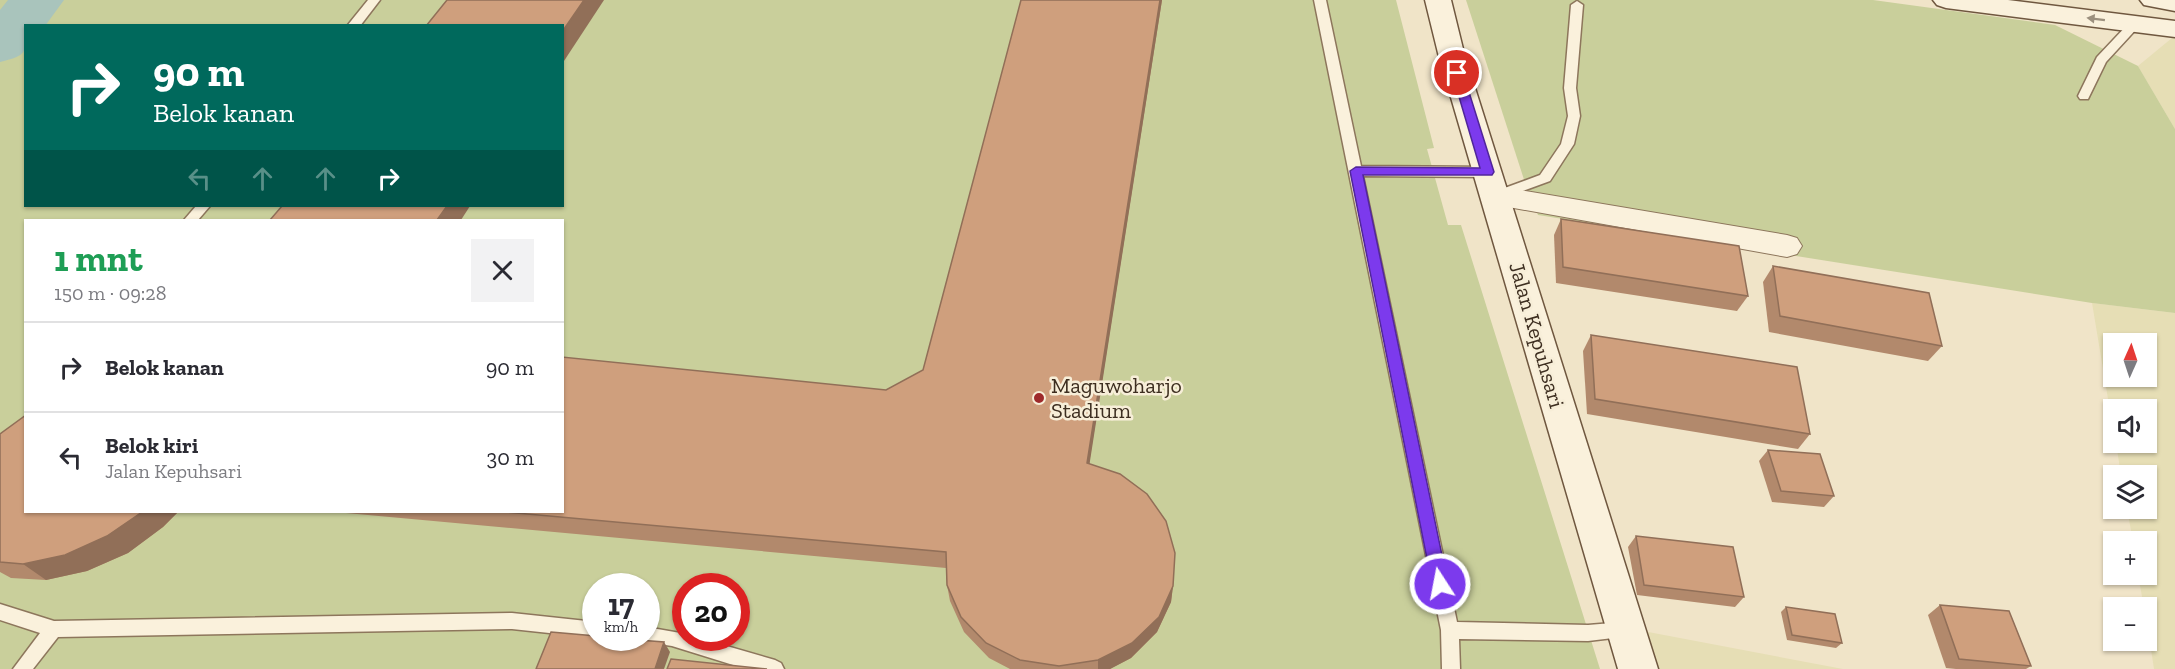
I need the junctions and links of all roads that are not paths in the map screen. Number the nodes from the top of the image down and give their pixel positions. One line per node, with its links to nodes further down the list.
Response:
1 (374, 0): 9 (lane)
2 (1320, 0): 13 (lane)
3 (1438, 0): 14 (street, Jalan Kepuhsari)
4 (1946, 0): 6 (street)
5 (2153, 0): 7 (street)
6 (1972, 2): 10 (street, one-way to 6)
7 (2175, 3)
8 (1577, 5): 14 (lane)
9 (355, 24)
10 (2135, 24): 11 (street); 12 (lane)
11 (2175, 29)
12 (2084, 96)
13 (1356, 171): 14 (lane); 21 (lane)
14 (1492, 184): 17 (street); 22 (street, Jalan Kepuhsari)
15 (202, 207): 16 (lane)
16 (191, 219)
17 (1787, 246)
18 (0, 612): 20 (lane)
19 (582, 628): 20 (lane)
20 (54, 629): 24 (lane)
21 (1450, 630): 22 (lane); 26 (lane)
22 (1624, 630): 27 (street, Jalan Kepuhsari)
23 (660, 637): 25 (lane)
24 (22, 669)
25 (775, 669)
26 (1452, 669)
27 (1638, 669)

